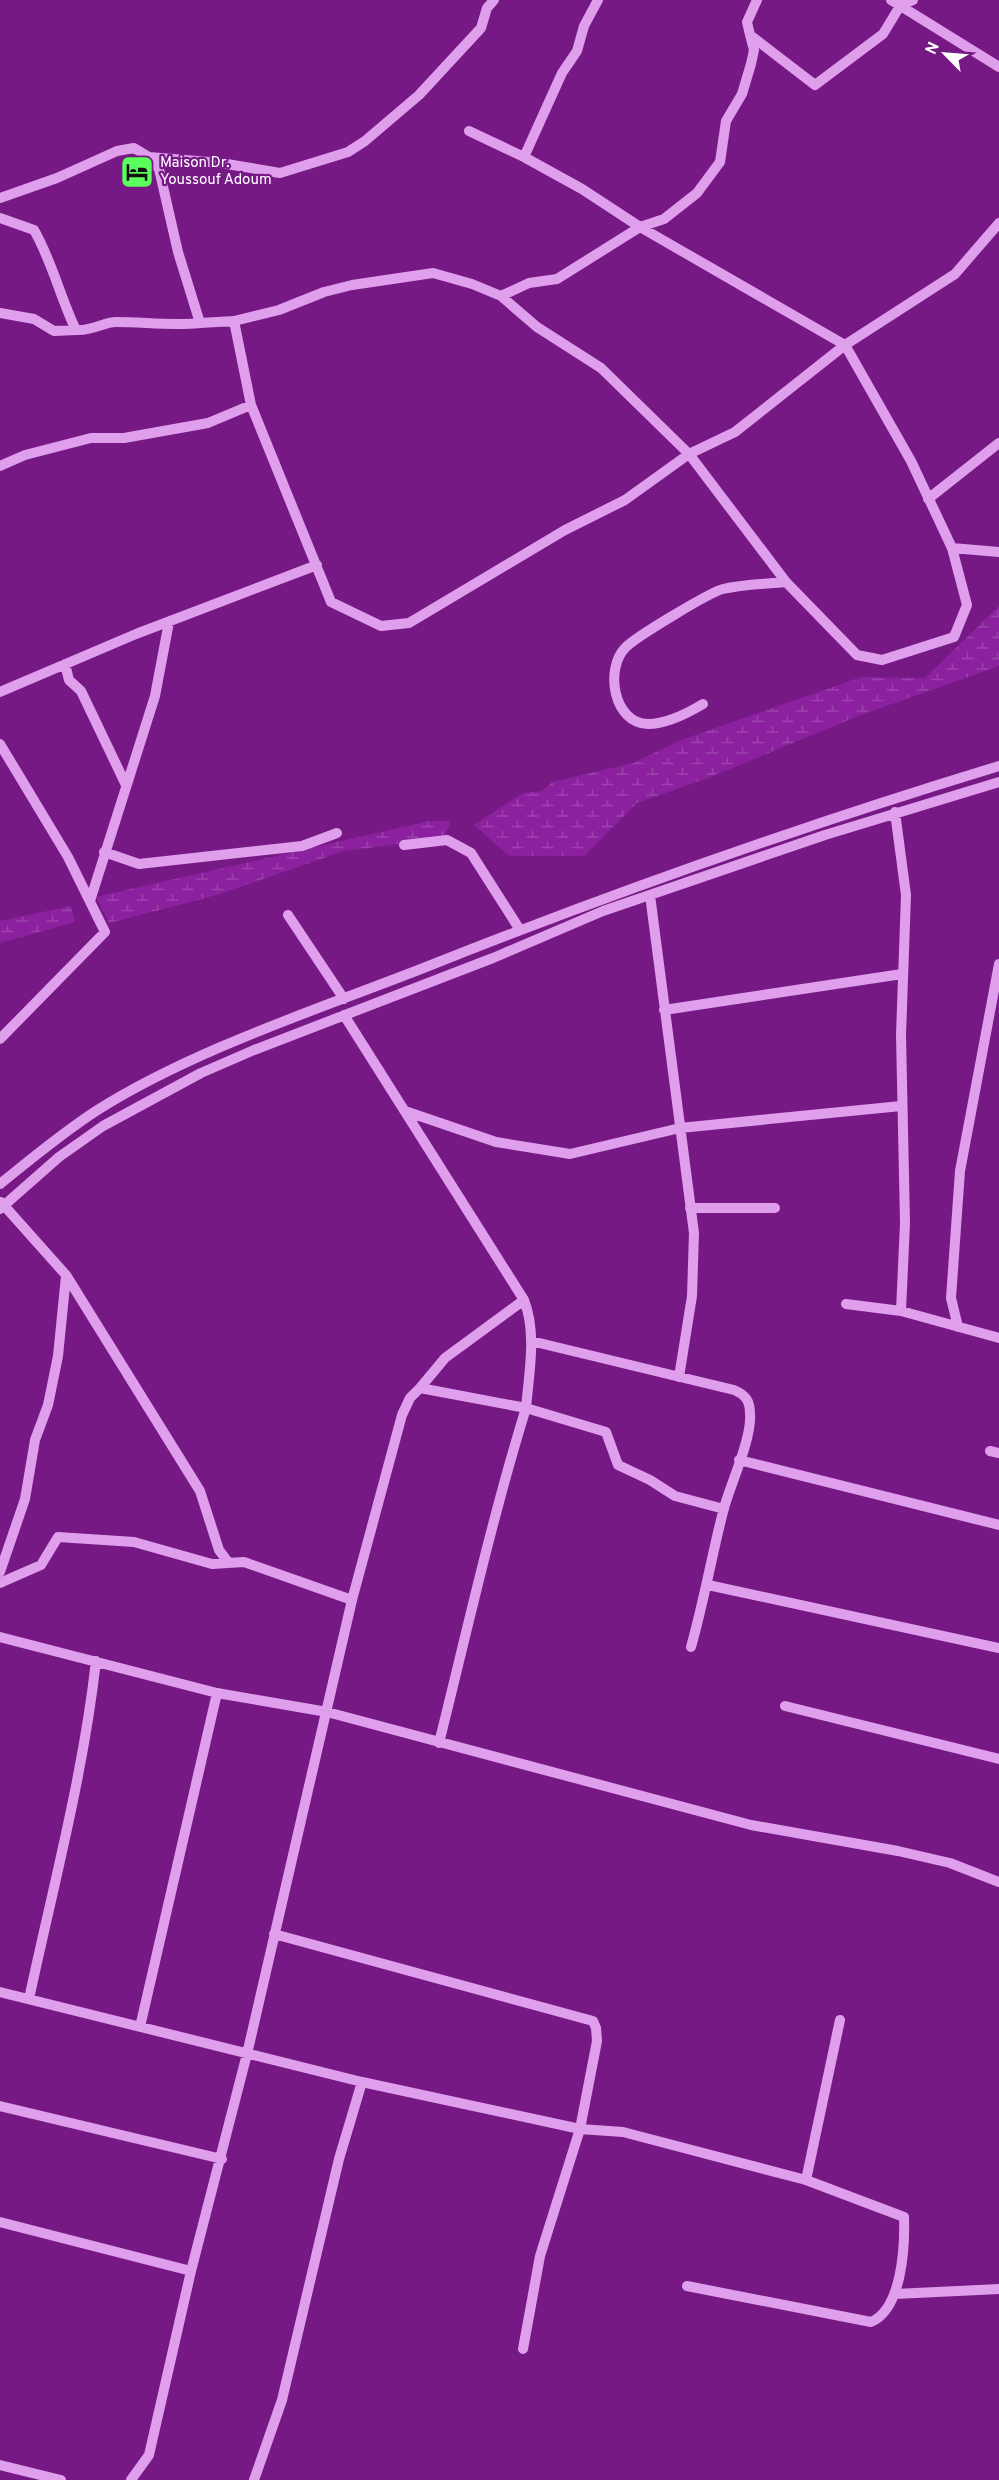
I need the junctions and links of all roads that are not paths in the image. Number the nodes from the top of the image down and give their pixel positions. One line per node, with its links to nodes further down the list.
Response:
1 (494, 0): 9 (street)
2 (598, 0): 10 (street)
3 (757, 0): 6 (street)
4 (913, 0): 5 (street)
5 (895, 3): 6 (street); 7 (street)
6 (750, 35): 14 (street)
7 (999, 67)
8 (469, 131): 10 (street)
9 (149, 157): 11 (street); 18 (street)
10 (524, 157): 14 (street)
11 (0, 198)
12 (0, 218): 19 (street)
13 (999, 223): 20 (street)
14 (640, 227): 15 (street); 20 (street)
15 (501, 296): 17 (street); 23 (street)
16 (0, 313): 19 (street)
17 (234, 321): 18 (street); 21 (street)
18 (200, 323): 19 (street)
19 (76, 330)
20 (845, 345): 23 (street); 25 (street)
21 (251, 405): 24 (street); 28 (street)
22 (999, 443): 25 (street)
23 (689, 454): 28 (street); 29 (street)
24 (0, 466)
25 (928, 500): 26 (street)
26 (952, 548): 27 (street); 29 (street)
27 (999, 552)
28 (317, 565): 30 (street)
29 (786, 582): 33 (street)
30 (169, 622): 31 (street); 37 (street)
31 (65, 664): 32 (street); 37 (street)
32 (0, 692)
33 (704, 704)
34 (0, 744): 43 (street)
35 (999, 766): 45 (street)
36 (999, 782): 38 (street)
37 (126, 785): 41 (street)
38 (895, 812): 42 (street); 47 (street)
39 (337, 833): 41 (street)
40 (404, 845): 45 (street)
41 (104, 852): 43 (street)
42 (650, 895): 49 (street); 50 (street)
43 (90, 901): 51 (street)
44 (288, 915): 48 (street)
45 (520, 930): 48 (street)
46 (999, 964): 63 (street)
47 (902, 974): 49 (street); 52 (street)
48 (344, 999): 55 (street)
49 (664, 1010): 54 (street)
50 (344, 1015): 53 (street); 56 (street)
51 (0, 1039)
52 (901, 1106): 54 (street); 62 (street)
53 (405, 1112): 54 (street); 60 (street)
54 (680, 1128): 57 (street)
55 (0, 1184)
56 (1, 1205): 59 (street)
57 (690, 1208): 58 (street); 66 (street)
58 (775, 1208)
59 (66, 1275): 72 (street); 73 (street)
60 (524, 1300): 65 (street); 67 (street)
61 (846, 1304): 62 (street)
62 (901, 1311): 63 (street)
63 (958, 1327): 64 (street)
64 (999, 1338)
65 (531, 1341): 66 (street); 68 (street)
66 (679, 1377): 69 (street)
67 (420, 1388): 68 (street); 76 (street)
68 (526, 1408): 70 (street); 84 (street)
69 (739, 1460): 70 (street); 71 (street)
70 (724, 1509): 75 (street)
71 (999, 1525)
72 (228, 1562): 74 (street); 76 (street)
73 (0, 1572)
74 (0, 1583)
75 (708, 1585): 78 (street); 79 (street)
76 (352, 1600): 83 (street)
77 (0, 1637): 80 (street)
78 (691, 1647)
79 (999, 1648)
80 (96, 1661): 81 (street); 89 (street)
81 (217, 1693): 83 (street); 91 (street)
82 (785, 1706): 85 (street)
83 (327, 1712): 84 (street); 87 (street)
84 (439, 1743): 86 (street)
85 (999, 1759)
86 (999, 1882)
87 (274, 1934): 92 (street); 95 (street)
88 (0, 1992): 89 (street)
89 (29, 1999): 91 (street)
90 (840, 2020): 97 (street)
91 (140, 2027): 92 (street)
92 (247, 2054): 93 (street); 96 (street)
93 (362, 2082): 95 (street); 109 (street)
94 (0, 2106): 96 (street)
95 (580, 2129): 97 (street); 103 (street)
96 (222, 2159): 99 (street)
97 (806, 2180): 102 (street)
98 (0, 2222): 99 (street)
99 (191, 2271): 104 (street)
100 (687, 2286): 102 (street)
101 (999, 2289): 102 (street)
102 (896, 2294)
103 (523, 2349)
104 (144, 2462): 107 (street); 108 (street)
105 (0, 2465): 106 (street)
106 (61, 2480)
107 (131, 2480)
108 (141, 2480)
109 (254, 2480)

